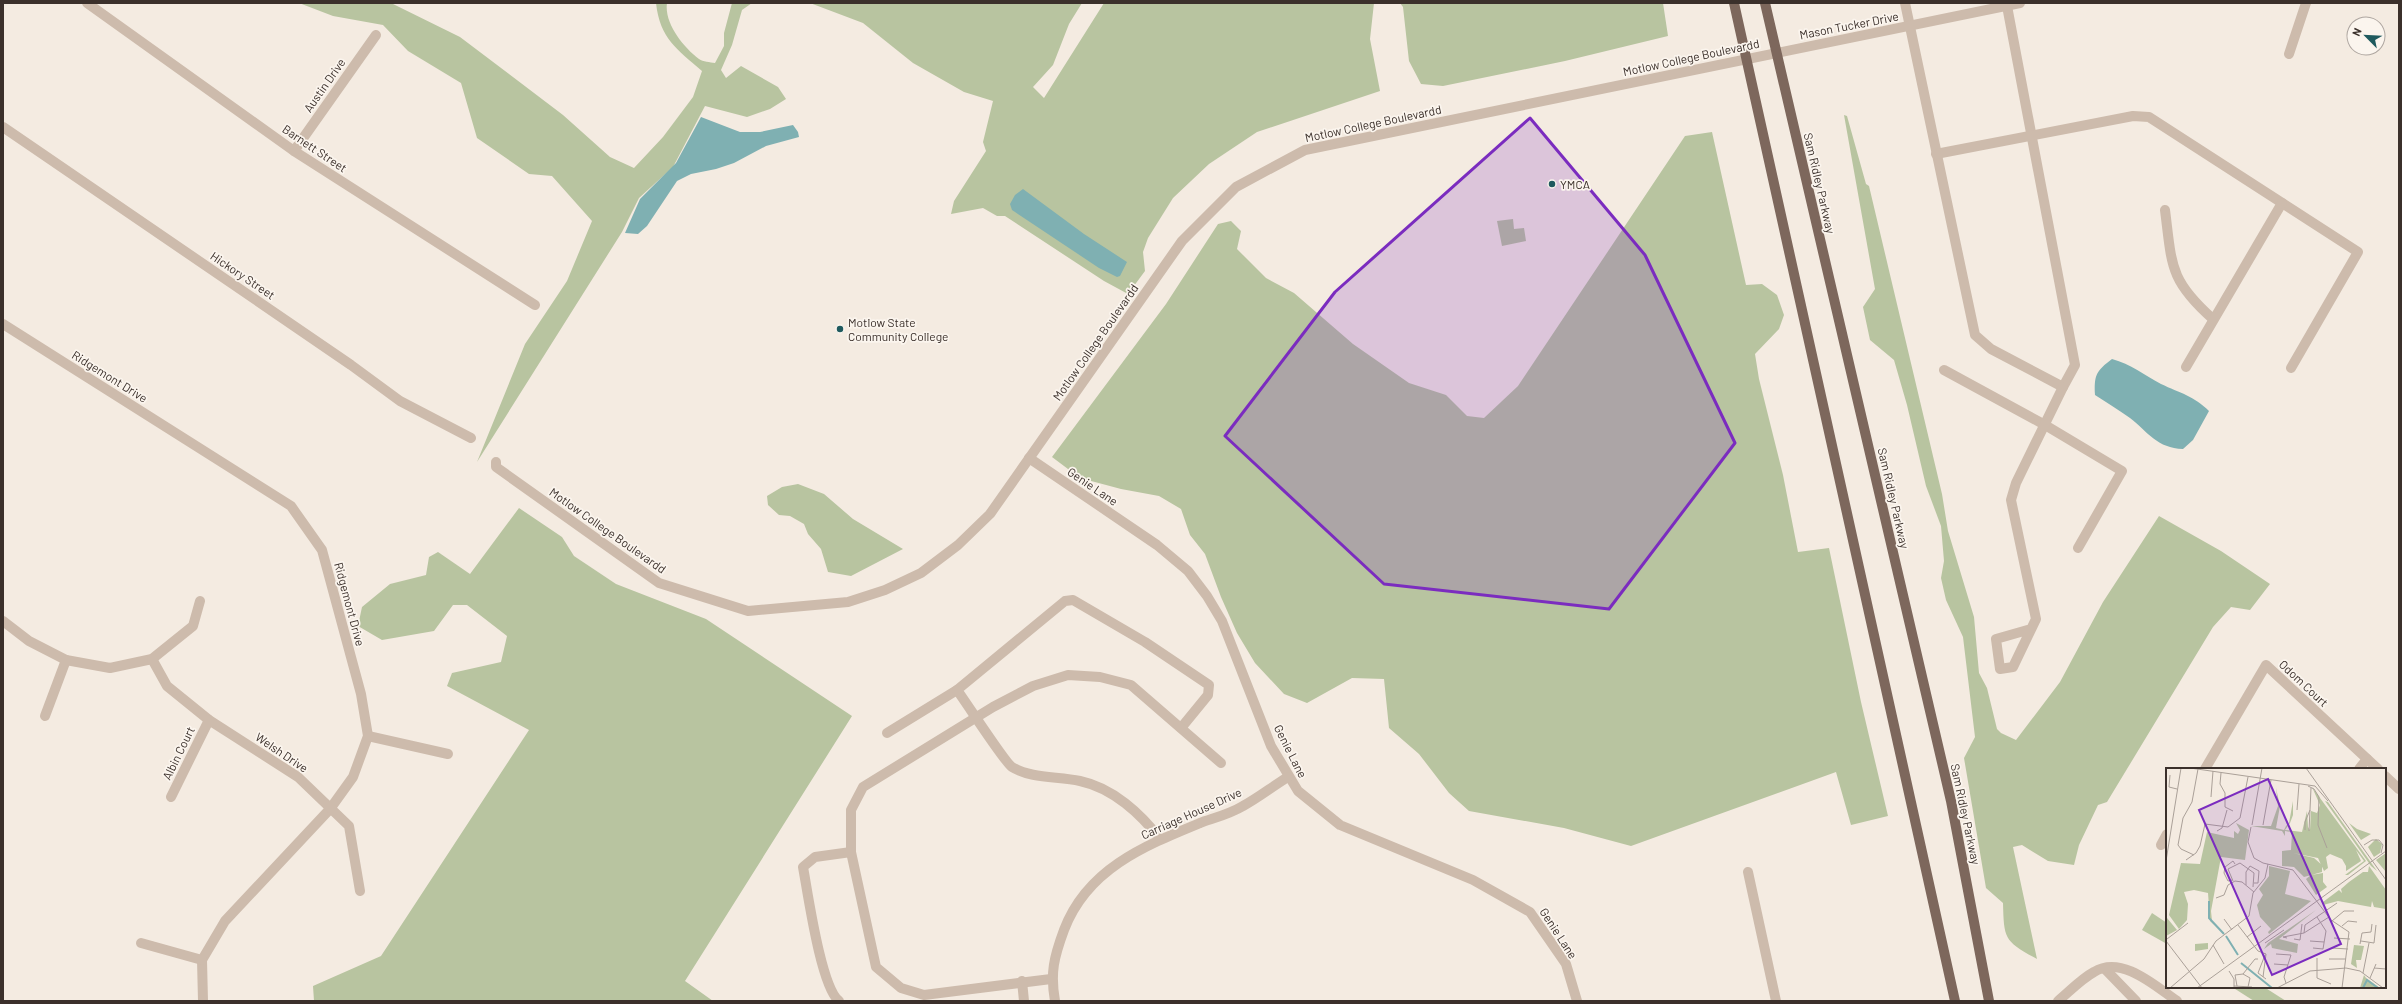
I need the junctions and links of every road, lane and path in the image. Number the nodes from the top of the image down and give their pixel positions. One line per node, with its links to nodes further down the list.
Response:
1 (87, 3): 15 (street, Barnett Street)
2 (1734, 3): 12 (main road)
3 (1765, 3): 10 (main road, Sam Ridley Parkway)
4 (1905, 3): 8 (street)
5 (2020, 3): 7 (street, Mason Tucker Drive)
6 (2306, 3): 11 (street)
7 (2007, 6): 8 (street, Mason Tucker Drive); 14 (street)
8 (1909, 26): 10 (street, Mason Tucker Drive); 16 (street)
9 (376, 35): 15 (street, Austin Drive)
10 (1776, 52): 12 (street, Motlow College Boulevardd); 73 (main road, Sam Ridley Parkway)
11 (2289, 54)
12 (1747, 58): 28 (street, Motlow College Boulevardd); 72 (main road)
13 (3, 127): 27 (street, Hickory Street)
14 (2031, 137): 16 (street); 17 (street); 25 (street)
15 (294, 151): 19 (street, Barnett Street)
16 (1936, 154): 25 (street)
17 (2282, 203): 20 (street); 23 (street)
18 (2165, 210): 20 (street)
19 (535, 305)
20 (2213, 319): 22 (street)
21 (3, 324): 42 (street, Ridgemont Drive)
22 (2186, 366)
23 (2291, 368)
24 (1944, 370): 26 (street)
25 (2064, 387): 26 (street)
26 (2045, 425): 30 (street); 33 (street)
27 (471, 438)
28 (1029, 458): 29 (street, Motlow College Boulevardd); 49 (street, Genie Lane)
29 (496, 462)
30 (2078, 548)
31 (200, 601): 34 (street)
32 (3, 621): 35 (street)
33 (2031, 629)
34 (152, 659): 35 (street); 39 (street, Welsh Drive)
35 (66, 660): 37 (street)
36 (957, 690): 38 (street); 40 (street); 41 (street)
37 (45, 716)
38 (977, 717): 40 (street); 55 (street); 57 (street)
39 (208, 720): 52 (street, Albin Court); 53 (street, Welsh Drive)
40 (1181, 728): 45 (street)
41 (886, 733)
42 (368, 736): 43 (street); 53 (street, Ridgemont Drive)
43 (448, 754)
44 (2367, 759): 46 (street, Odom Court); 47 (street); 48 (street, Odom Court)
45 (1221, 763)
46 (2206, 768)
47 (2360, 768)
48 (2377, 768)
49 (1288, 776): 55 (street, Carriage House Drive); 70 (street, Genie Lane)
50 (2386, 777): 51 (street)
51 (2399, 789)
52 (171, 797)
53 (330, 809): 59 (street, Welsh Drive); 61 (street, Ridgemont Drive)
54 (2166, 836): 56 (street)
55 (1160, 839): 63 (street, Carriage House Drive)
56 (2161, 845)
57 (851, 852): 64 (street); 67 (street)
58 (1748, 872): 71 (street)
59 (360, 891)
60 (141, 943): 61 (street)
61 (202, 960): 66 (street)
62 (2105, 969): 65 (street); 74 (street); 75 (street)
63 (1051, 979): 64 (street); 69 (street, Carriage House Drive)
64 (1022, 981): 68 (street)
65 (2165, 993): 76 (street); 77 (street)
66 (204, 1001)
67 (839, 1001)
68 (1024, 1001)
69 (1055, 1001)
70 (1577, 1001)
71 (1776, 1001)
72 (1955, 1001)
73 (1989, 1001)
74 (2058, 1001)
75 (2136, 1001)
76 (2158, 1001)
77 (2177, 1001)

